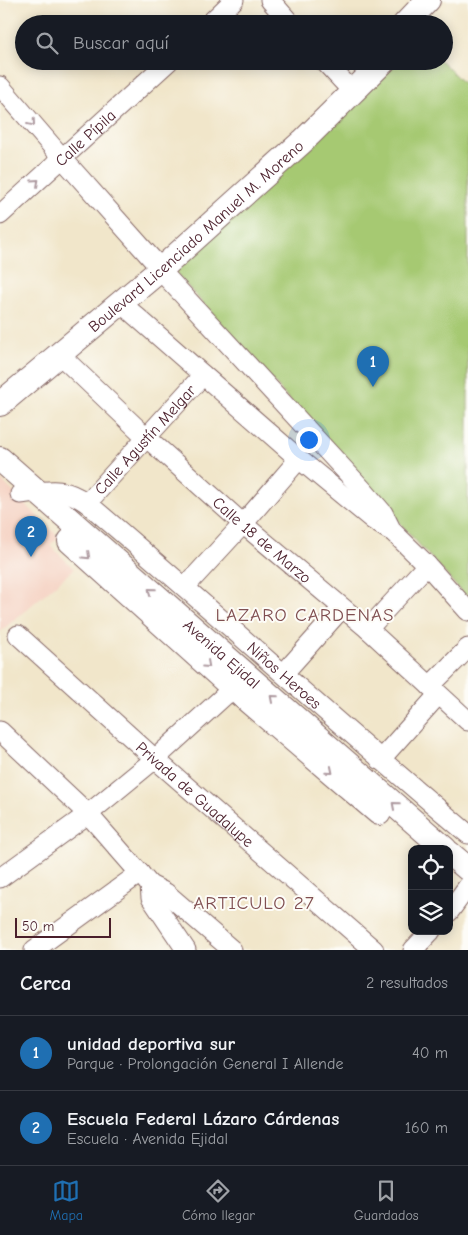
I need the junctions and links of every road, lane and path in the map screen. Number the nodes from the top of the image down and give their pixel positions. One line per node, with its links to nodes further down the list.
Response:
1 (234, 0): 5 (street)
2 (270, 0): 6 (street)
3 (428, 0): 7 (main road)
4 (442, 0): 8 (main road)
5 (218, 15)
6 (283, 15)
7 (414, 15)
8 (428, 15)
9 (159, 70): 15 (street, Calle Pípila)
10 (332, 70): 14 (street)
11 (362, 70): 14 (main road, Boulevard Licenciado Manuel M. Moreno)
12 (372, 70): 14 (main road, Boulevard Licenciado Manuel M. Moreno)
13 (0, 86): 15 (street, one-way to 15)
14 (349, 88): 17 (main road, Boulevard Licenciado Manuel M. Moreno)
15 (62, 159): 16 (street, Calle Pípila, one-way to 15); 17 (street)
16 (0, 215)
17 (156, 265): 18 (main road, Boulevard Licenciado Manuel M. Moreno); 21 (main road, Boulevard Licenciado Manuel M. Moreno); 30 (street)
18 (121, 303): 19 (main road, Boulevard Licenciado Manuel M. Moreno); 20 (street)
19 (60, 355): 22 (main road, Boulevard Licenciado Manuel M. Moreno); 23 (street, Calle 18 de Marzo)
20 (203, 375): 23 (street, Calle Agustín Melgar); 25 (street)
21 (0, 386)
22 (0, 404)
23 (146, 437): 28 (street, Calle Agustín Melgar); 29 (street, Calle 18 de Marzo)
24 (0, 459): 27 (main road, Avenida Ejidal)
25 (299, 459): 29 (street); 30 (street)
26 (0, 475): 27 (main road, Avenida Ejidal)
27 (29, 493): 28 (street, Niños Heroes); 39 (main road, Avenida Ejidal, one-way to 39); 48 (main road, Avenida Ejidal, one-way to 27)
28 (87, 503): 32 (street, Niños Heroes)
29 (243, 524): 32 (street); 33 (street, Calle 18 de Marzo)
30 (392, 531): 31 (street)
31 (427, 565): 34 (street); 35 (street)
32 (185, 587): 38 (street, Niños Heroes)
33 (342, 608): 35 (street, Calle 18 de Marzo); 38 (street)
34 (468, 611)
35 (368, 629): 40 (street, Calle 18 de Marzo)
36 (18, 635): 43 (street, Privada de Guadalupe)
37 (468, 648): 40 (street)
38 (284, 673): 44 (street, Niños Heroes)
39 (233, 688): 43 (street); 47 (main road, Avenida Ejidal, one-way to 47)
40 (434, 691): 41 (street, Calle 18 de Marzo); 44 (street)
41 (468, 722)
42 (0, 731): 45 (street)
43 (155, 759): 45 (street); 57 (street, Privada de Guadalupe)
44 (380, 760): 46 (street, Niños Heroes)
45 (88, 814): 50 (street); 51 (street)
46 (468, 834)
47 (417, 845)
48 (440, 845)
49 (453, 865): 52 (main road)
50 (0, 878)
51 (145, 879): 54 (street); 55 (street); 56 (street)
52 (461, 890)
53 (426, 935): 58 (street)
54 (180, 948)
55 (34, 950)
56 (232, 950)
57 (374, 950)
58 (412, 950)

